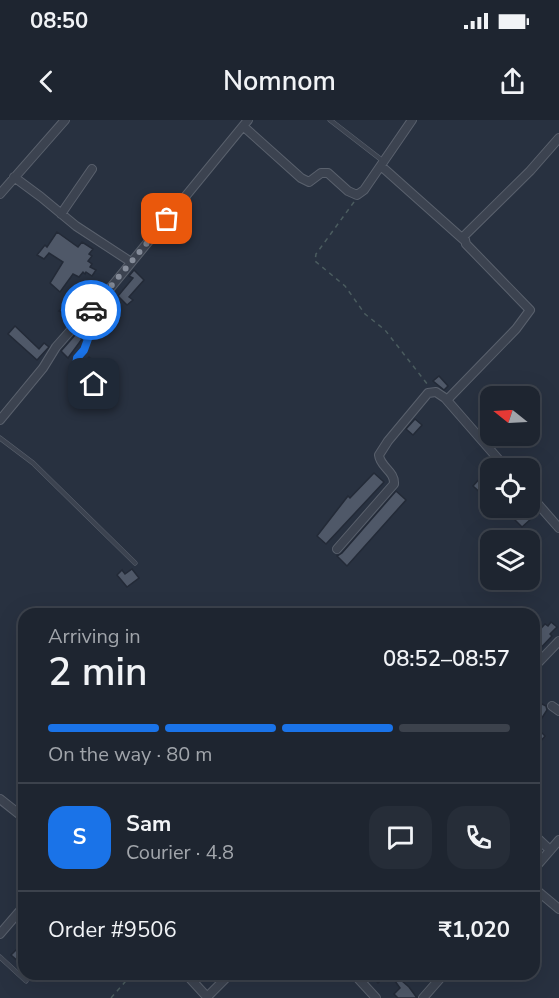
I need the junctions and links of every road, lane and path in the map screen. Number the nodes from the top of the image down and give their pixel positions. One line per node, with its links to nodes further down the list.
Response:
1 (65, 120): 8 (street)
2 (330, 120): 6 (lane)
3 (412, 120): 6 (street)
4 (245, 123): 10 (street); 13 (street)
5 (559, 138): 12 (street)
6 (382, 164): 10 (street); 12 (street)
7 (92, 169): 11 (street)
8 (14, 177): 9 (street); 11 (street)
9 (0, 194)
10 (360, 194): 16 (path)
11 (62, 214): 13 (street)
12 (464, 240): 17 (street)
13 (131, 262): 14 (street)
14 (75, 326): 15 (lane); 18 (street)
15 (99, 389)
16 (432, 391): 17 (street); 23 (street)
17 (447, 400): 20 (street)
18 (0, 420)
19 (0, 438): 24 (lane)
20 (497, 458)
21 (540, 506): 22 (street)
22 (559, 528)
23 (337, 549)
24 (135, 563)
25 (559, 641): 26 (street)
26 (540, 661)
27 (0, 799): 28 (street)
28 (18, 813)
29 (559, 840): 31 (street)
30 (540, 841): 31 (street)
31 (550, 850): 32 (street)
32 (540, 862)
33 (540, 893): 34 (street)
34 (559, 909)
35 (18, 913): 36 (street)
36 (0, 934)
37 (0, 957): 38 (lane)
38 (18, 974)
39 (127, 980): 44 (path)
40 (191, 980): 45 (street)
41 (224, 980): 45 (street)
42 (360, 980): 46 (street)
43 (439, 980): 47 (street)
44 (111, 998)
45 (207, 998)
46 (376, 998)
47 (423, 998)

